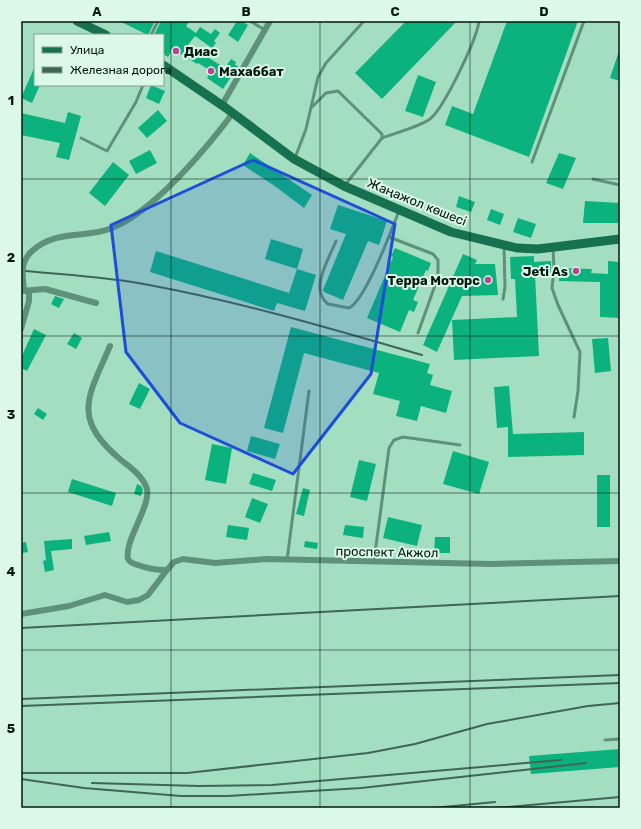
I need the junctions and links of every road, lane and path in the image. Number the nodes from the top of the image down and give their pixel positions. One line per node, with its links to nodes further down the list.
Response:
1 (77, 21): 8 (main road)
2 (158, 21): 11 (lane)
3 (250, 21): 9 (lane)
4 (270, 21): 9 (street)
5 (364, 21): 14 (lane)
6 (478, 21): 17 (lane)
7 (584, 21): 19 (lane)
8 (90, 24): 10 (main road)
9 (265, 30): 15 (street)
10 (105, 34)
11 (152, 34)
12 (164, 66): 15 (main road, Жаңажол көшесі)
13 (143, 86): 16 (lane)
14 (312, 107): 17 (lane); 18 (lane)
15 (227, 109): 18 (main road, Жаңажол көшесі); 29 (street)
16 (81, 138)
17 (382, 138): 22 (lane)
18 (294, 159): 22 (main road, Жаңажол көшесі)
19 (532, 162)
20 (593, 179): 21 (lane)
21 (620, 185)
22 (344, 186): 23 (main road, Жаңажол көшесі)
23 (399, 211): 24 (lane); 27 (main road, Жаңажол көшесі)
24 (389, 237): 26 (lane); 33 (lane)
25 (620, 239): 28 (main road, Жаңажол көшесі)
26 (336, 241)
27 (504, 246): 28 (main road, Жаңажол көшесі); 30 (lane)
28 (553, 246): 36 (lane)
29 (25, 291): 31 (street); 32 (street)
30 (504, 299)
31 (96, 303)
32 (21, 329)
33 (418, 333)
34 (110, 346): 41 (street)
35 (309, 391): 38 (lane)
36 (574, 417)
37 (460, 445): 40 (lane)
38 (287, 560): 40 (street, проспект Акжол); 41 (street, проспект Акжол)
39 (620, 561): 40 (street, проспект Акжол)
40 (374, 563)
41 (168, 570): 42 (street, проспект Акжол)
42 (21, 614)
43 (620, 739): 44 (lane)
44 (605, 740)

